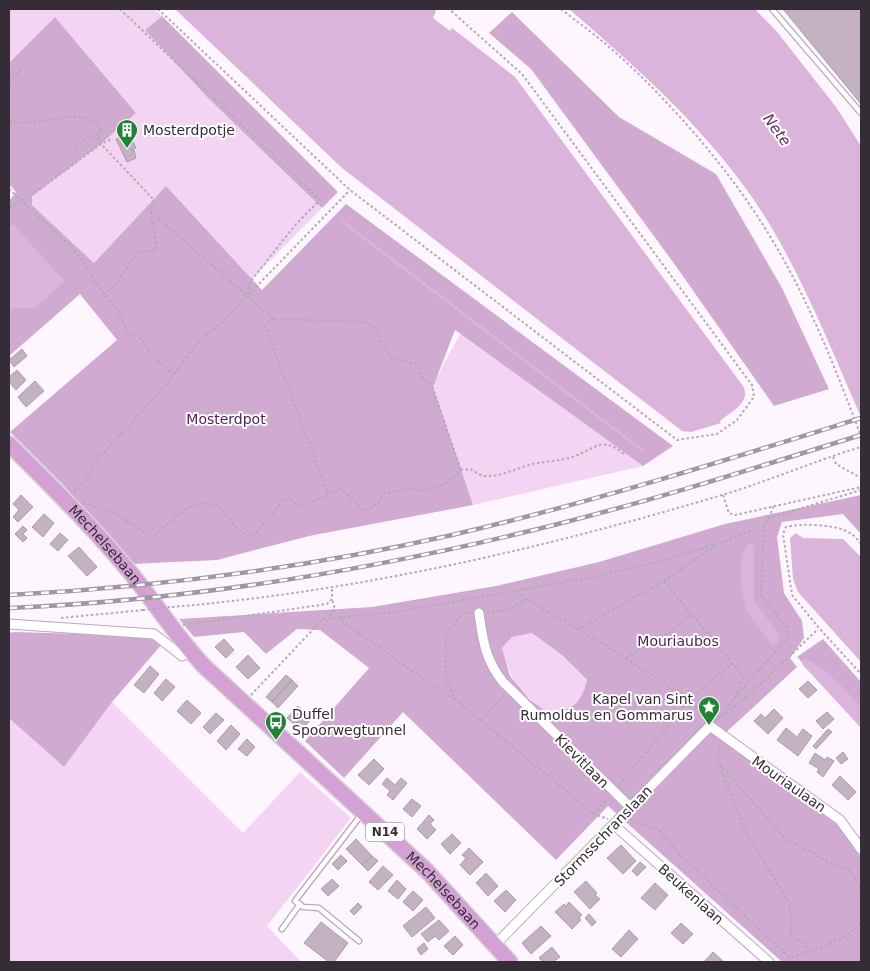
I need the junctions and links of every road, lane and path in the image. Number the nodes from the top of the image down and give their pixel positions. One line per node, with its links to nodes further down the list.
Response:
1 (120, 9): 20 (path)
2 (158, 9): 15 (path)
3 (449, 9): 15 (path)
4 (561, 9): 23 (path)
5 (772, 9): 8 (lane)
6 (21, 70): 7 (path)
7 (9, 82)
8 (861, 113)
9 (9, 121): 10 (path)
10 (98, 135): 12 (path); 13 (path)
11 (112, 139): 12 (path)
12 (101, 144): 16 (path); 18 (path)
13 (76, 147)
14 (9, 189): 16 (path)
15 (350, 190): 20 (path)
16 (22, 203): 17 (path); 19 (path)
17 (9, 208)
18 (151, 212): 19 (path); 20 (path)
19 (103, 294): 22 (path)
20 (246, 295): 21 (path); 22 (path)
21 (274, 319): 28 (path); 31 (path)
22 (173, 375): 33 (path)
23 (861, 436)
24 (9, 444): 33 (main road, Mechelsebaan / N14)
25 (861, 447): 27 (path)
26 (624, 454): 28 (path)
27 (832, 456): 29 (path); 32 (path)
28 (461, 470): 31 (path)
29 (861, 478)
30 (861, 488): 34 (path); 35 (path)
31 (328, 494): 33 (path)
32 (723, 494): 34 (path); 40 (path)
33 (72, 500): 53 (main road, Mechelsebaan / N14)
34 (774, 505): 35 (path)
35 (769, 518): 60 (path)
36 (752, 530): 37 (path)
37 (718, 543): 39 (path); 41 (path)
38 (861, 544): 51 (path)
39 (664, 581): 45 (path); 52 (path)
40 (332, 588): 42 (path); 48 (path, bridge)
41 (518, 591): 43 (path); 46 (path)
42 (332, 599): 47 (path); 50 (path)
43 (526, 599): 44 (path); 52 (path)
44 (479, 613): 57 (street, Kievitlaan); 59 (path)
45 (693, 613): 54 (path); 55 (path)
46 (339, 616): 47 (path); 59 (path)
47 (329, 617): 61 (path)
48 (59, 618)
49 (9, 624): 53 (street, Mechelsebaan)
50 (178, 626)
51 (819, 628): 56 (path); 63 (path)
52 (578, 629): 54 (path)
53 (192, 653): 61 (main road, Mechelsebaan / N14)
54 (625, 658): 58 (path)
55 (733, 664): 58 (path); 60 (path)
56 (861, 674)
57 (510, 689): 62 (path); 66 (street, Kievitlaan)
58 (690, 699): 63 (path); 66 (path)
59 (456, 700): 62 (path)
60 (733, 700): 63 (path)
61 (244, 702): 68 (main road, Mechelsebaan / N14)
62 (482, 720): 69 (path)
63 (710, 726): 64 (street, Mouriaulaan); 67 (street, Stormsschranslaan)
64 (721, 736): 65 (path); 71 (street, Mouriaulaan)
65 (718, 762): 72 (path); 78 (path)
66 (614, 792): 67 (street, Kievitlaan); 69 (path)
67 (631, 808): 70 (street, Stormsschranslaan)
68 (364, 812): 73 (lane); 77 (main road, Mechelsebaan / N14)
69 (594, 814): 70 (path)
70 (617, 822): 77 (street, Stormsschranslaan); 78 (path); 80 (street, Beukenlaan)
71 (861, 849)
72 (861, 890)
73 (300, 904): 75 (lane); 76 (lane)
74 (861, 921): 78 (path)
75 (282, 929)
76 (358, 941)
77 (495, 945): 79 (main road, N14)
78 (808, 950)
79 (510, 962)
80 (769, 962)

